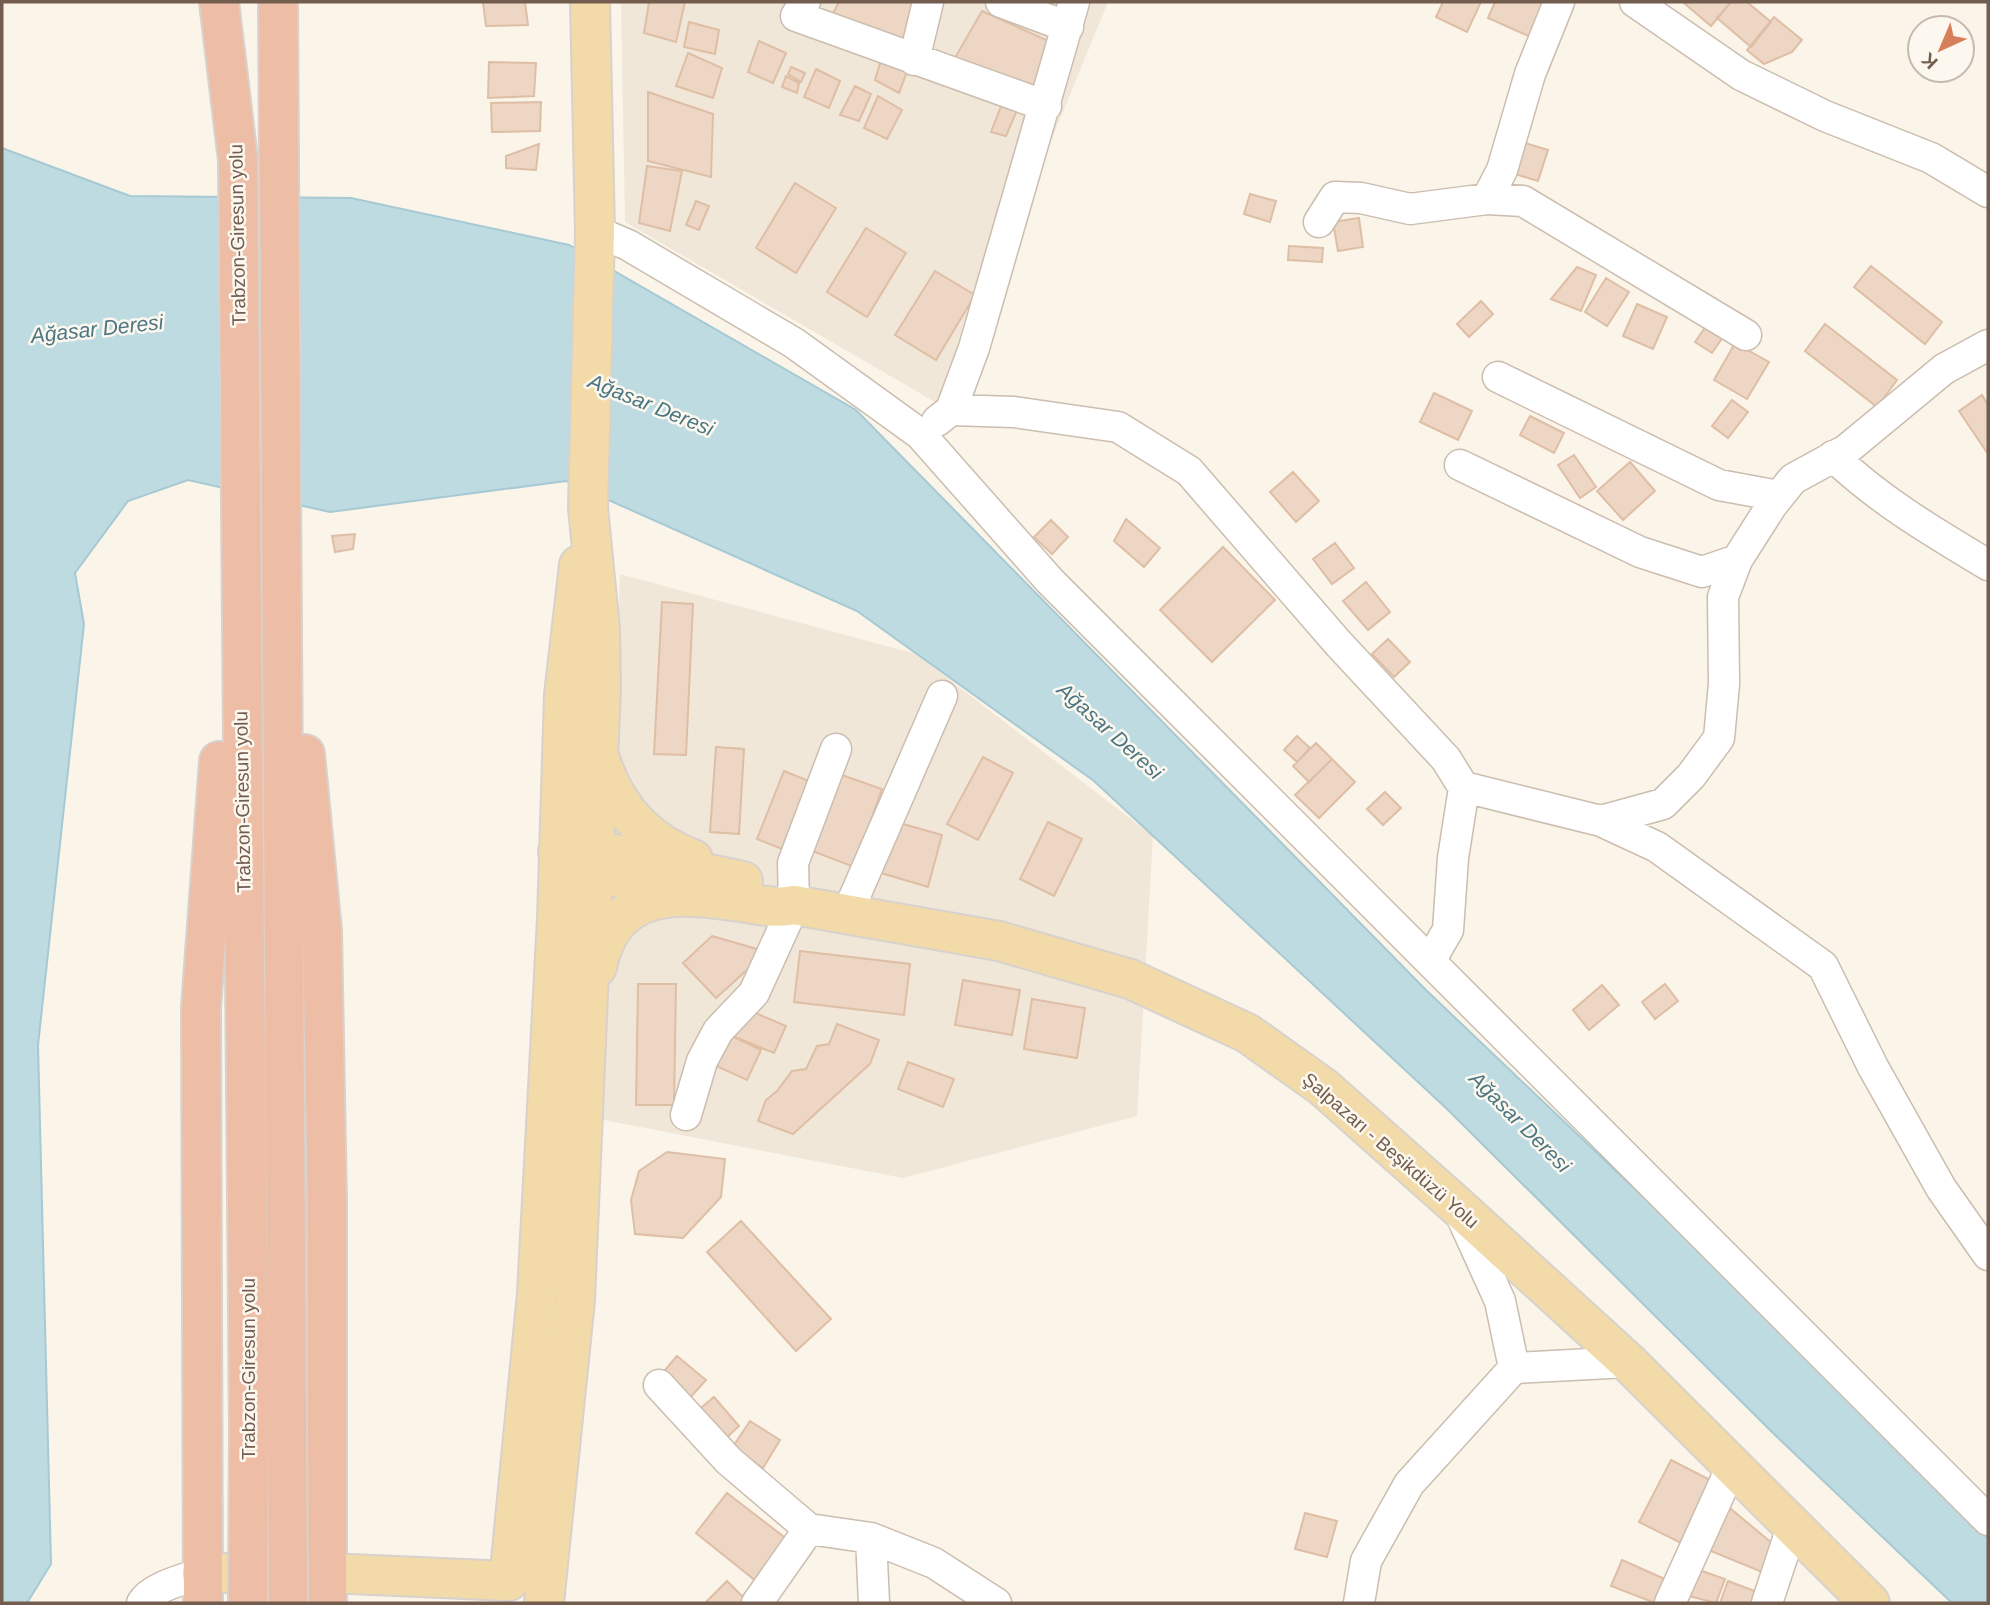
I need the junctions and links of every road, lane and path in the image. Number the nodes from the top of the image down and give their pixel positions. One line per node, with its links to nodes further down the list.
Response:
1 (219, 2): 25 (highway, Trabzon-Giresun yolu)
2 (278, 2): 26 (highway)
3 (568, 2): 16 (main road)
4 (590, 2): 16 (main road)
5 (805, 2): 11 (street)
6 (928, 2): 11 (street)
7 (1559, 2): 14 (street)
8 (1635, 2): 13 (street)
9 (1007, 3): 10 (street)
10 (1071, 14): 12 (street)
11 (914, 60): 12 (street)
12 (1046, 106): 20 (street)
13 (1988, 192)
14 (1487, 199): 15 (street); 17 (street)
15 (1319, 222)
16 (594, 242): 21 (street); 27 (main road)
17 (1746, 335)
18 (1988, 345): 22 (street)
19 (1498, 377): 24 (street)
20 (951, 410): 21 (street); 33 (street)
21 (920, 434): 38 (street)
22 (1833, 456): 24 (street); 29 (street)
23 (1460, 465): 28 (street)
24 (1779, 496): 28 (street)
25 (239, 504): 51 (highway); 55 (highway, Trabzon-Giresun yolu, bridge)
26 (282, 504): 52 (highway); 56 (highway, bridge)
27 (588, 508): 32 (main road); 35 (main road)
28 (1737, 560): 34 (street)
29 (1988, 565)
30 (942, 696): 37 (street)
31 (836, 749): 36 (street)
32 (597, 750): 35 (main road); 36 (main road)
33 (1464, 787): 34 (street); 38 (street)
34 (1601, 821): 42 (street)
35 (580, 858): 36 (main road); 39 (main road); 53 (main road)
36 (766, 897): 37 (main road, Şalpazarı - Beşikdüzü Yolu); 39 (main road); 40 (street)
37 (847, 914): 41 (main road, Şalpazarı - Beşikdüzü Yolu)
38 (1430, 961): 47 (street)
39 (590, 999): 57 (main road)
40 (686, 1115)
41 (1457, 1206): 43 (main road, Şalpazarı - Beşikdüzü Yolu); 44 (street)
42 (1988, 1255)
43 (1628, 1362): 44 (street); 46 (main road, Şalpazarı - Beşikdüzü Yolu)
44 (1514, 1368): 61 (street)
45 (659, 1385): 49 (street)
46 (1732, 1466): 48 (main road, Şalpazarı - Beşikdüzü Yolu); 62 (street)
47 (1988, 1520)
48 (1792, 1527): 63 (street); 64 (main road, Şalpazarı - Beşikdüzü Yolu)
49 (809, 1529): 50 (street); 58 (street)
50 (872, 1538): 59 (street); 60 (street)
51 (203, 1588): 52 (main road); 54 (street)
52 (327, 1588): 53 (main road)
53 (508, 1592)
54 (142, 1603)
55 (248, 1603)
56 (288, 1603)
57 (544, 1603)
58 (757, 1603)
59 (874, 1603)
60 (996, 1603)
61 (1359, 1603)
62 (1670, 1603)
63 (1767, 1603)
64 (1870, 1603)

